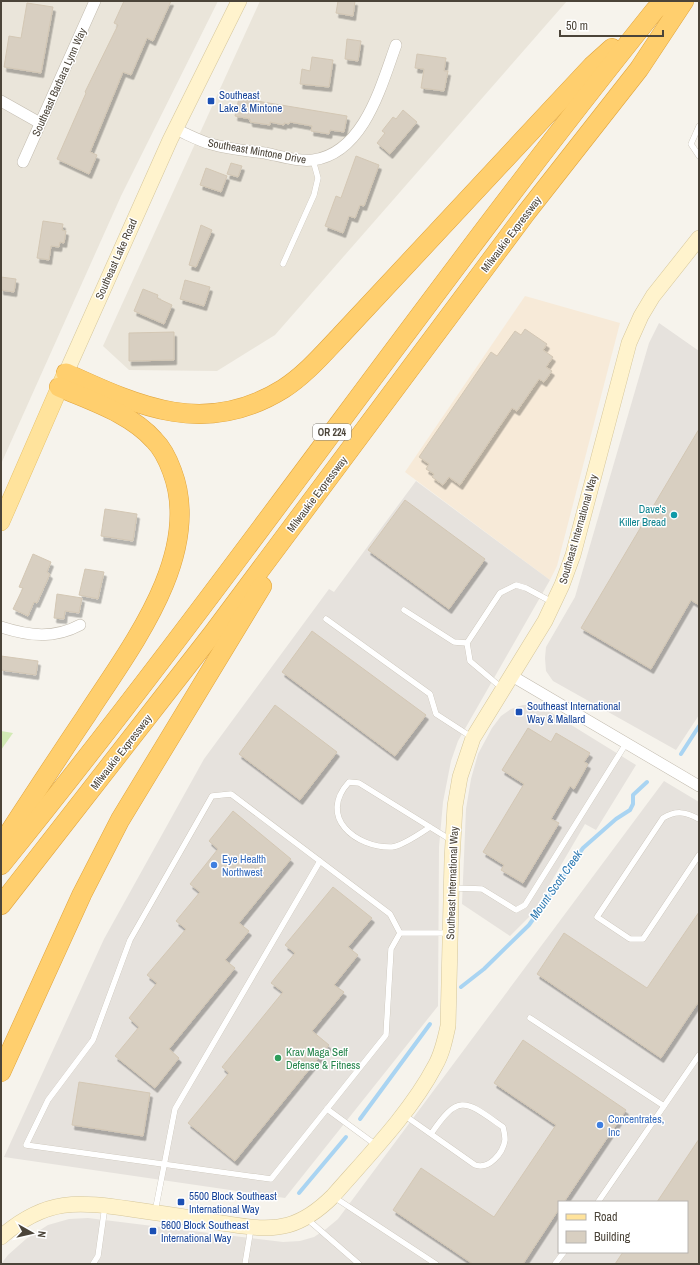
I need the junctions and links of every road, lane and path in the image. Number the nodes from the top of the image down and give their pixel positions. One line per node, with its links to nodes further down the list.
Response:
1 (95, 1): 7 (street, Southeast Barbara Lynn Way)
2 (239, 1): 9 (street, Southeast Lake Road)
3 (684, 1): 16 (highway, Milwaukie Expressway / OR 224)
4 (660, 5): 15 (highway); 35 (highway, OR 224)
5 (396, 46): 11 (street, Southeast Mintone Drive)
6 (1, 101): 7 (street)
7 (40, 123): 12 (street, Southeast Barbara Lynn Way)
8 (699, 126): 10 (lane)
9 (175, 129): 11 (street, Southeast Mintone Drive); 15 (street, Southeast Lake Road)
10 (699, 156)
11 (313, 160): 14 (lane)
12 (23, 162)
13 (699, 238): 18 (street, Southeast International Way)
14 (283, 264)
15 (63, 380): 17 (main road, Southeast Lake Road); 32 (highway)
16 (325, 483): 37 (highway, Milwaukie Expressway / OR 224); 42 (highway)
17 (1, 522)
18 (554, 603): 23 (lane); 24 (street, Southeast International Way)
19 (404, 610): 23 (lane)
20 (326, 619): 26 (lane)
21 (80, 625): 22 (street)
22 (1, 627)
23 (467, 643): 25 (lane)
24 (512, 676): 25 (street, Southeast International Way); 27 (street)
25 (504, 690): 26 (street, Southeast International Way)
26 (474, 738): 31 (street, Southeast International Way)
27 (627, 742): 28 (street); 36 (lane)
28 (699, 786)
29 (699, 819): 33 (lane)
30 (430, 827): 30 (lane); 31 (lane)
31 (453, 842): 36 (street, Southeast International Way)
32 (1, 845)
33 (699, 855)
34 (320, 861): 38 (lane); 48 (lane); 48 (lane)
35 (1, 865)
36 (451, 888): 39 (street, Southeast International Way)
37 (1, 905)
38 (400, 933): 39 (lane); 44 (lane)
39 (451, 933): 45 (street, Southeast International Way)
40 (530, 1018): 43 (lane)
41 (699, 1055): 43 (lane)
42 (1, 1072)
43 (664, 1106): 50 (lane)
44 (327, 1109): 47 (lane); 48 (lane)
45 (402, 1114): 46 (lane); 47 (street, Southeast International Way)
46 (431, 1134): 46 (lane)
47 (376, 1145): 49 (street, Southeast International Way)
48 (163, 1164): 52 (lane)
49 (333, 1196): 53 (street, Southeast International Way); 60 (lane)
50 (599, 1201)
51 (105, 1205): 52 (street, Southeast International Way); 55 (street, Southeast International Way); 57 (lane)
52 (155, 1212): 54 (street, Southeast International Way)
53 (306, 1217): 54 (street, Southeast International Way); 59 (lane)
54 (251, 1227): 58 (lane)
55 (1, 1237)
56 (563, 1253): 61 (lane)
57 (93, 1264)
58 (245, 1264)
59 (359, 1264)
60 (436, 1264)
61 (556, 1264)

